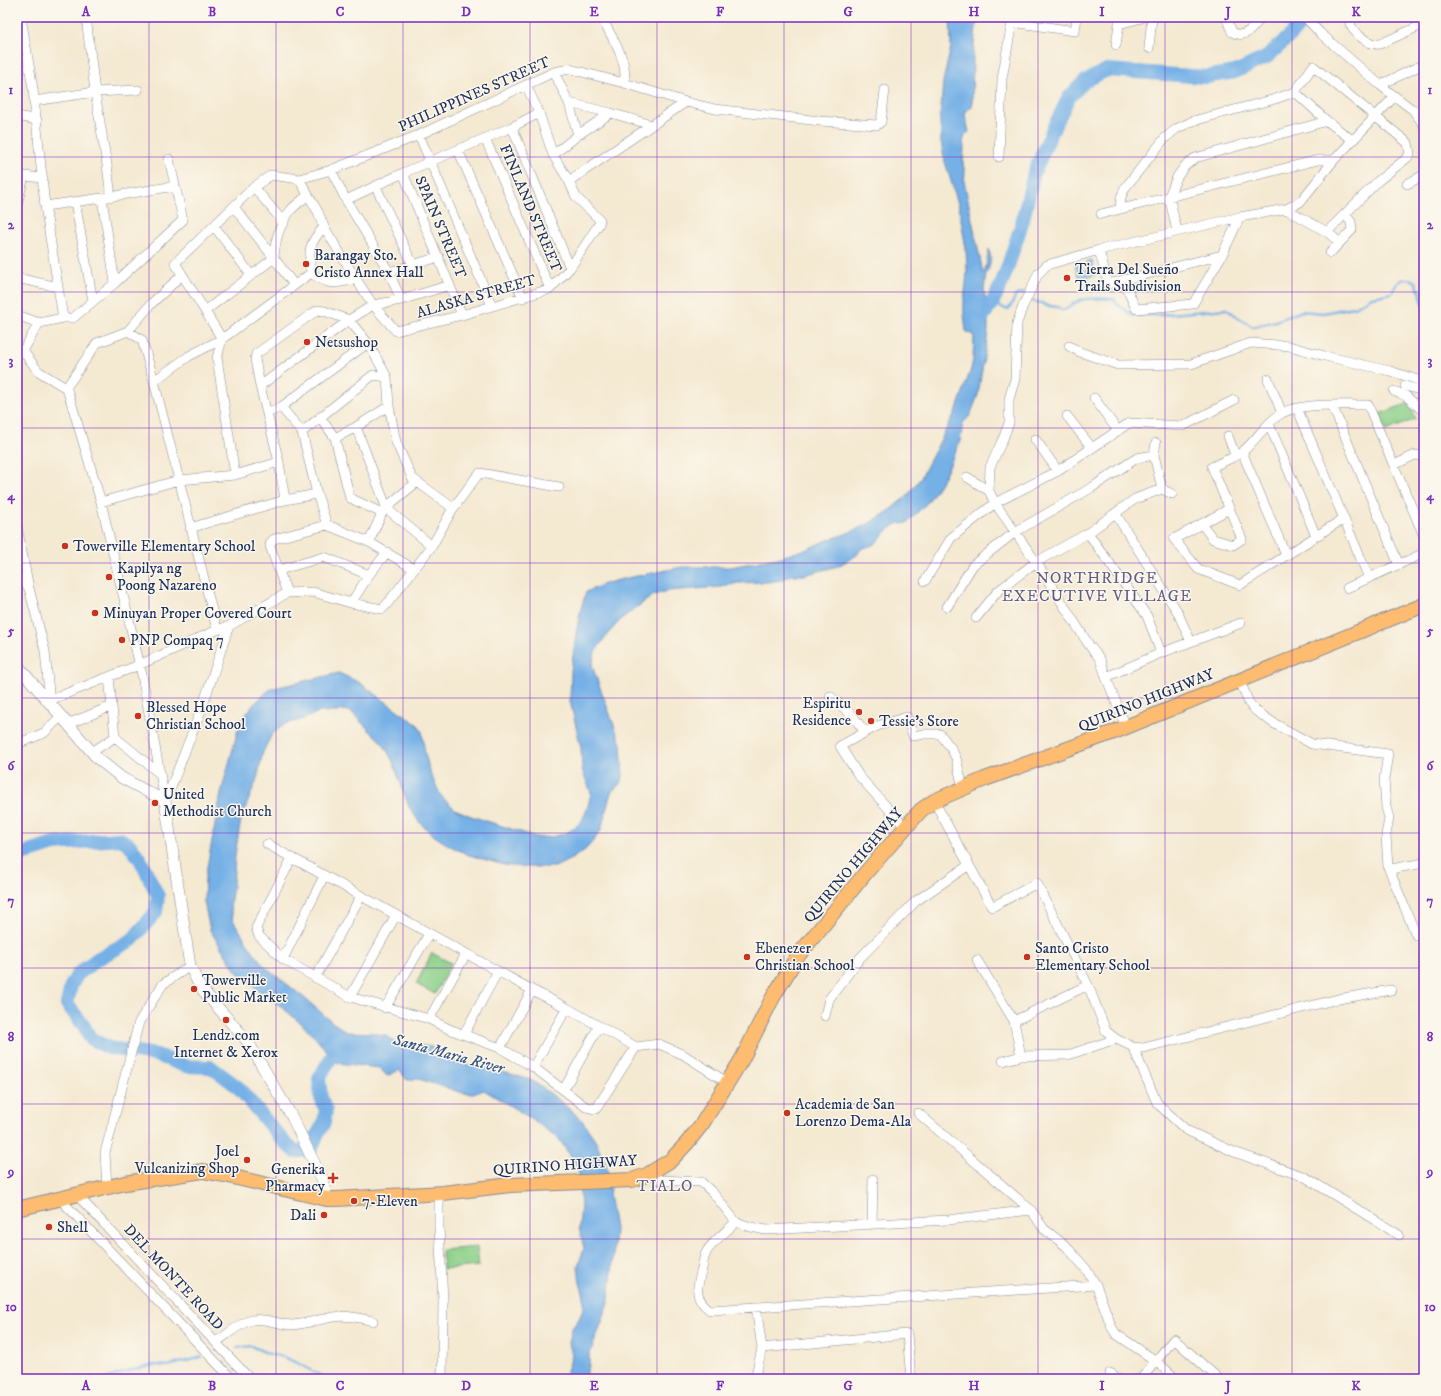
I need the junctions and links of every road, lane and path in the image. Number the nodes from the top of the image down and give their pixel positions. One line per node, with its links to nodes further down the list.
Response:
1 (21, 17): 26 (street)
2 (86, 17): 23 (street)
3 (601, 17): 18 (street)
4 (1077, 17): 11 (street)
5 (1145, 17): 12 (street)
6 (1152, 17): 15 (street)
7 (1226, 17): 8 (street)
8 (1261, 17)
9 (1304, 17): 20 (street)
10 (1353, 17): 13 (street)
11 (1012, 20): 44 (street)
12 (1119, 20): 14 (street)
13 (1424, 24)
14 (1116, 45)
15 (1149, 48)
16 (1424, 64): 20 (street)
17 (554, 72): 18 (street, PHILIPPINES STREET); 19 (street, PHILIPPINES STREET); 28 (street)
18 (624, 83): 27 (street, PHILIPPINES STREET)
19 (526, 85): 29 (street); 38 (street, PHILIPPINES STREET)
20 (1380, 85): 25 (street)
21 (138, 90): 23 (street)
22 (885, 90): 27 (street, PHILIPPINES STREET)
23 (95, 92): 26 (street); 61 (street)
24 (1295, 92): 32 (street); 34 (street); 67 (street)
25 (1394, 97): 32 (street); 35 (street)
26 (34, 101): 33 (street)
27 (686, 102): 36 (street)
28 (569, 103): 30 (street); 39 (street)
29 (539, 113): 37 (street); 43 (street)
30 (611, 113): 36 (street); 39 (street)
31 (17, 116): 33 (street)
32 (1375, 117): 41 (street); 70 (street)
33 (37, 120): 52 (street)
34 (1327, 121): 41 (street); 60 (street)
35 (1424, 124)
36 (652, 125): 54 (street)
37 (512, 127): 40 (street); 84 (street)
38 (419, 135): 47 (street); 48 (street, PHILIPPINES STREET)
39 (578, 135): 43 (street)
40 (485, 138): 42 (street); 96 (street, FINLAND STREET)
41 (1352, 140): 46 (street)
42 (458, 150): 47 (street); 97 (street)
43 (553, 155): 54 (street)
44 (999, 157)
45 (169, 160): 56 (street)
46 (1334, 160): 60 (street); 68 (street)
47 (431, 161): 49 (street); 101 (street)
48 (330, 170): 53 (street, PHILIPPINES STREET); 62 (street)
49 (404, 173): 58 (street); 81 (street, SPAIN STREET)
50 (20, 175): 52 (street); 64 (street)
51 (1424, 175): 55 (street)
52 (43, 178): 65 (street)
53 (299, 179): 57 (street); 59 (street)
54 (569, 181): 84 (street, ALASKA STREET)
55 (1407, 184)
56 (175, 186): 61 (street); 92 (street)
57 (254, 187): 66 (street); 72 (street)
58 (376, 187): 62 (street); 83 (street)
59 (308, 195): 72 (street); 74 (street)
60 (1169, 196): 67 (street); 75 (street)
61 (107, 197): 63 (street); 92 (street)
62 (346, 200): 86 (street)
63 (75, 202): 65 (street); 99 (street)
64 (17, 205)
65 (46, 206): 95 (street)
66 (234, 207): 73 (street); 82 (street)
67 (1120, 209): 69 (street)
68 (1286, 209): 71 (street); 76 (street)
69 (1101, 214)
70 (1345, 214): 76 (street); 77 (street)
71 (1240, 217): 75 (street); 80 (street)
72 (284, 223): 82 (street)
73 (214, 226): 87 (street); 88 (street)
74 (324, 227): 85 (street); 90 (street)
75 (1177, 232): 78 (street)
76 (1327, 232): 77 (street)
77 (1339, 242): 79 (street)
78 (1099, 250): 91 (street); 154 (street)
79 (1330, 254)
80 (1222, 255): 91 (street); 91 (street)
81 (439, 257): 83 (street); 94 (street, SPAIN STREET)
82 (274, 258): 88 (street); 93 (street)
83 (413, 265): 86 (street)
84 (570, 268): 96 (street, ALASKA STREET)
85 (311, 272): 90 (street); 93 (street)
86 (389, 272): 98 (street)
87 (182, 275): 102 (street); 108 (street)
88 (251, 276): 102 (street)
89 (17, 278): 95 (street)
90 (356, 279): 100 (street)
91 (1123, 280)
92 (115, 283): 99 (street)
93 (294, 285): 109 (street)
94 (450, 285): 98 (street); 103 (street, SPAIN STREET)
95 (58, 288): 105 (street)
96 (550, 289): 97 (street, ALASKA STREET)
97 (523, 298): 101 (street, ALASKA STREET)
98 (401, 300): 100 (street)
99 (93, 301): 105 (street)
100 (373, 305): 103 (street, ALASKA STREET); 106 (street)
101 (492, 306): 103 (street, ALASKA STREET)
102 (205, 311): 109 (street)
103 (462, 315)
104 (17, 316): 107 (street)
105 (63, 318): 107 (street)
106 (349, 320): 110 (street); 117 (street); 117 (street)
107 (39, 323): 112 (street)
108 (128, 331): 115 (street); 119 (street)
109 (222, 339): 115 (street); 148 (street)
110 (368, 343): 113 (street); 126 (street)
111 (1069, 346): 116 (street)
112 (20, 351): 119 (street)
113 (387, 377): 125 (street); 132 (street)
114 (1268, 379): 130 (street)
115 (154, 381): 150 (street)
116 (1424, 382)
117 (260, 386): 128 (street)
118 (1405, 386): 121 (street)
119 (66, 388): 158 (street)
120 (1394, 391): 129 (street)
121 (1424, 391)
122 (1094, 398): 135 (street)
123 (1234, 400): 135 (street)
124 (1332, 405): 127 (street); 146 (street); 179 (street)
125 (389, 406): 134 (street); 151 (street)
126 (281, 407): 128 (street); 136 (street)
127 (1297, 408): 130 (street); 164 (street)
128 (267, 412): 145 (street)
129 (1424, 412)
130 (1282, 413): 133 (street)
131 (1067, 416): 141 (street)
132 (320, 418): 136 (street); 138 (street)
133 (1268, 424): 142 (street); 171 (street)
134 (356, 428): 138 (street); 162 (street)
135 (1118, 431): 141 (street)
136 (302, 432): 155 (street)
137 (1228, 436): 142 (street)
138 (336, 438): 162 (street)
139 (1035, 439): 147 (street)
140 (1156, 443): 143 (street)
141 (1092, 448): 147 (street)
142 (1239, 453): 160 (street); 177 (street)
143 (1154, 455): 153 (street); 169 (street)
144 (1424, 456): 146 (street)
145 (279, 462): 148 (street); 157 (street)
146 (1394, 465): 172 (street)
147 (1058, 471): 159 (street)
148 (235, 475): 150 (street)
149 (967, 477): 154 (street)
150 (179, 480): 158 (street); 168 (street)
151 (417, 482): 161 (street); 162 (street)
152 (559, 487): 161 (street)
153 (1162, 489): 156 (street); 163 (street)
154 (989, 491): 159 (street)
155 (317, 494): 157 (street); 166 (street)
156 (1172, 494)
157 (285, 500): 168 (street)
158 (101, 502): 199 (street)
159 (995, 503): 169 (street); 185 (street)
160 (1229, 509): 165 (street); 165 (street)
161 (452, 510): 174 (street)
162 (385, 511): 173 (street); 174 (street)
163 (1115, 514): 170 (street); 196 (street)
164 (1343, 519): 171 (street); 184 (street)
165 (1202, 524): 177 (street)
166 (327, 525): 173 (street); 181 (street)
167 (17, 527): 186 (street)
168 (190, 528): 195 (street)
169 (1015, 532): 178 (street); 191 (street)
170 (1088, 533): 178 (street); 197 (street)
171 (1316, 536): 177 (street)
172 (1424, 536)
173 (369, 542): 175 (street)
174 (432, 546): 180 (street)
175 (387, 552): 180 (street); 183 (street)
176 (1424, 554): 179 (street)
177 (1286, 555)
178 (1036, 562): 192 (street); 201 (street)
179 (1399, 565): 184 (street)
180 (414, 568): 189 (street)
181 (279, 570): 183 (street); 188 (street)
182 (17, 575): 186 (street)
183 (369, 575): 189 (street)
184 (1368, 578): 187 (street)
185 (925, 581)
186 (29, 588): 204 (street)
187 (1347, 588)
188 (287, 593): 189 (street); 194 (street)
189 (351, 603)
190 (1424, 605): 202 (main road, QUIRINO HIGHWAY)
191 (947, 607)
192 (976, 618)
193 (1241, 623): 196 (street)
194 (230, 626): 195 (street); 214 (street)
195 (217, 630): 199 (street)
196 (1191, 642): 197 (street)
197 (1161, 653): 201 (street)
198 (17, 665): 204 (street)
199 (139, 665): 200 (street); 212 (street)
200 (109, 677): 204 (street); 205 (street)
201 (1106, 677): 207 (street)
202 (1240, 681): 207 (main road, QUIRINO HIGHWAY); 221 (street)
203 (830, 696): 208 (street)
204 (50, 702): 206 (street)
205 (112, 706): 206 (street); 209 (street)
206 (65, 720): 210 (street); 211 (street)
207 (1126, 727): 213 (main road, QUIRINO HIGHWAY)
208 (865, 732): 213 (street); 216 (street)
209 (115, 737): 211 (street); 212 (street)
210 (17, 744)
211 (92, 752): 214 (street)
212 (160, 774): 214 (street)
213 (962, 788): 215 (main road, QUIRINO HIGHWAY)
214 (165, 801): 230 (street)
215 (934, 801): 216 (main road, QUIRINO HIGHWAY); 220 (street)
216 (905, 827): 251 (main road, QUIRINO HIGHWAY)
217 (267, 844): 218 (street)
218 (292, 858): 222 (street); 228 (street)
219 (1424, 863): 221 (street)
220 (969, 865): 233 (street); 239 (street)
221 (1389, 869): 226 (street)
222 (324, 876): 223 (street); 228 (street)
223 (361, 896): 224 (street); 232 (street)
224 (396, 915): 225 (street); 236 (street)
225 (429, 934): 227 (street); 237 (street)
226 (1416, 935)
227 (466, 954): 231 (street); 240 (street)
228 (283, 959): 232 (street)
229 (977, 960): 241 (street)
230 (190, 966): 256 (street); 259 (street)
231 (498, 971): 234 (street); 243 (street)
232 (315, 978): 236 (street)
233 (1088, 985): 241 (street); 244 (street)
234 (532, 990): 238 (street); 245 (street)
235 (1391, 990): 247 (street)
236 (350, 998): 237 (street)
237 (385, 1008): 240 (street)
238 (567, 1008): 242 (street); 250 (street)
239 (825, 1016)
240 (429, 1019): 243 (street)
241 (1014, 1022): 248 (street)
242 (599, 1026): 246 (street); 252 (street)
243 (464, 1034): 245 (street)
244 (1116, 1039): 247 (street); 248 (street)
245 (500, 1048): 250 (street)
246 (636, 1048): 251 (street); 252 (street)
247 (1133, 1048): 265 (street)
248 (1021, 1056): 249 (street)
249 (1003, 1061)
250 (533, 1067): 252 (street)
251 (728, 1083): 254 (main road, QUIRINO HIGHWAY)
252 (564, 1089)
253 (918, 1113): 262 (street)
254 (648, 1176): 257 (main road, QUIRINO HIGHWAY); 263 (street)
255 (873, 1179): 264 (street)
256 (107, 1188): 258 (main road, QUIRINO HIGHWAY); 259 (main road, QUIRINO HIGHWAY)
257 (439, 1193): 259 (main road, QUIRINO HIGHWAY); 277 (street)
258 (77, 1195): 260 (main road, QUIRINO HIGHWAY); 267 (street, DEL MONTE ROAD)
259 (327, 1199)
260 (61, 1200): 261 (main road, QUIRINO HIGHWAY); 269 (street, DEL MONTE ROAD)
261 (17, 1209)
262 (1030, 1210): 264 (street); 266 (street)
263 (736, 1222): 264 (street); 268 (street)
264 (872, 1225)
265 (1398, 1235)
266 (1096, 1285): 268 (street); 273 (street)
267 (182, 1306): 269 (street); 271 (street, DEL MONTE ROAD)
268 (756, 1307): 272 (street)
269 (172, 1316): 275 (street, DEL MONTE ROAD)
270 (373, 1321): 271 (street)
271 (216, 1342): 276 (street, DEL MONTE ROAD)
272 (762, 1348): 278 (street); 279 (street)
273 (1156, 1362): 281 (street); 282 (street); 283 (street)
274 (1110, 1374): 280 (street)
275 (232, 1379)
276 (250, 1379)
277 (442, 1379)
278 (755, 1379)
279 (911, 1379)
280 (1119, 1379)
281 (1141, 1379)
282 (1176, 1379)
283 (1219, 1379)

